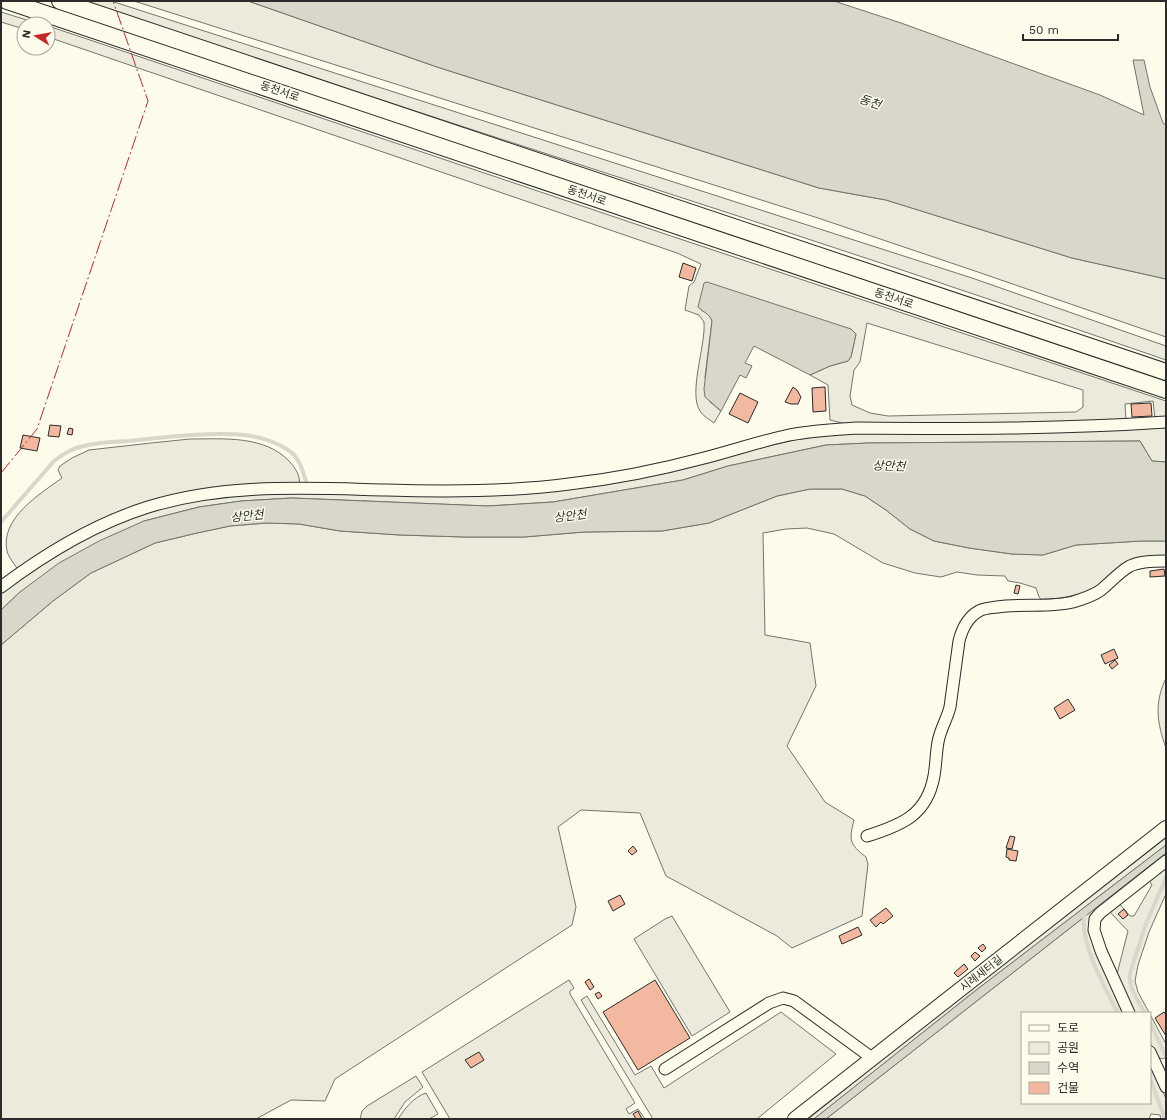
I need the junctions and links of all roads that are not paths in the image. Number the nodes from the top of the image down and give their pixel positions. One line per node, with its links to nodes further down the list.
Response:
1 (7, 1): 4 (main road, 동천서로)
2 (60, 1): 3 (main road, 동천서로)
3 (1166, 372)
4 (1166, 390)
5 (1166, 422): 7 (street)
6 (1166, 561): 9 (street)
7 (1, 587)
8 (1166, 828): 13 (street, 시례새터길)
9 (867, 836)
10 (1166, 861): 11 (street)
11 (1129, 1012)
12 (1151, 1054): 15 (street)
13 (872, 1058): 14 (street); 16 (street, 시례새터길)
14 (665, 1068)
15 (1166, 1087)
16 (795, 1119)

